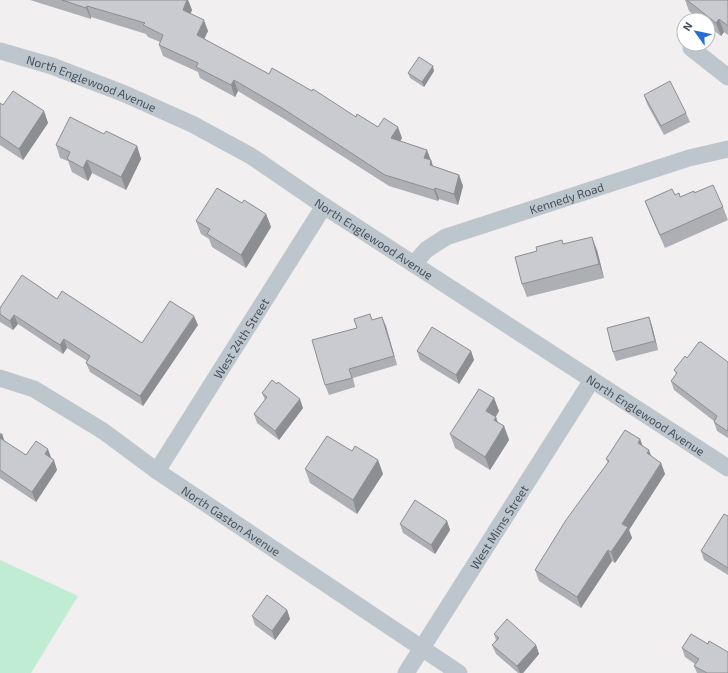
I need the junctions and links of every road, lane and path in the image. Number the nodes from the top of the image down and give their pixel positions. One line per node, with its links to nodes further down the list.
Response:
1 (0, 51): 5 (street, North Englewood Avenue)
2 (696, 52): 3 (street)
3 (728, 77)
4 (728, 149): 6 (street, Kennedy Road)
5 (324, 206): 6 (street, North Englewood Avenue); 10 (street, West 24th Street)
6 (414, 264): 8 (street, North Englewood Avenue)
7 (0, 378): 10 (street, North Gaston Avenue)
8 (592, 380): 9 (street, North Englewood Avenue); 11 (street, West Mims Street)
9 (728, 468)
10 (157, 471): 11 (street, North Gaston Avenue)
11 (422, 649): 12 (street, West Mims Street); 13 (street, North Gaston Avenue)
12 (406, 673)
13 (459, 673)

